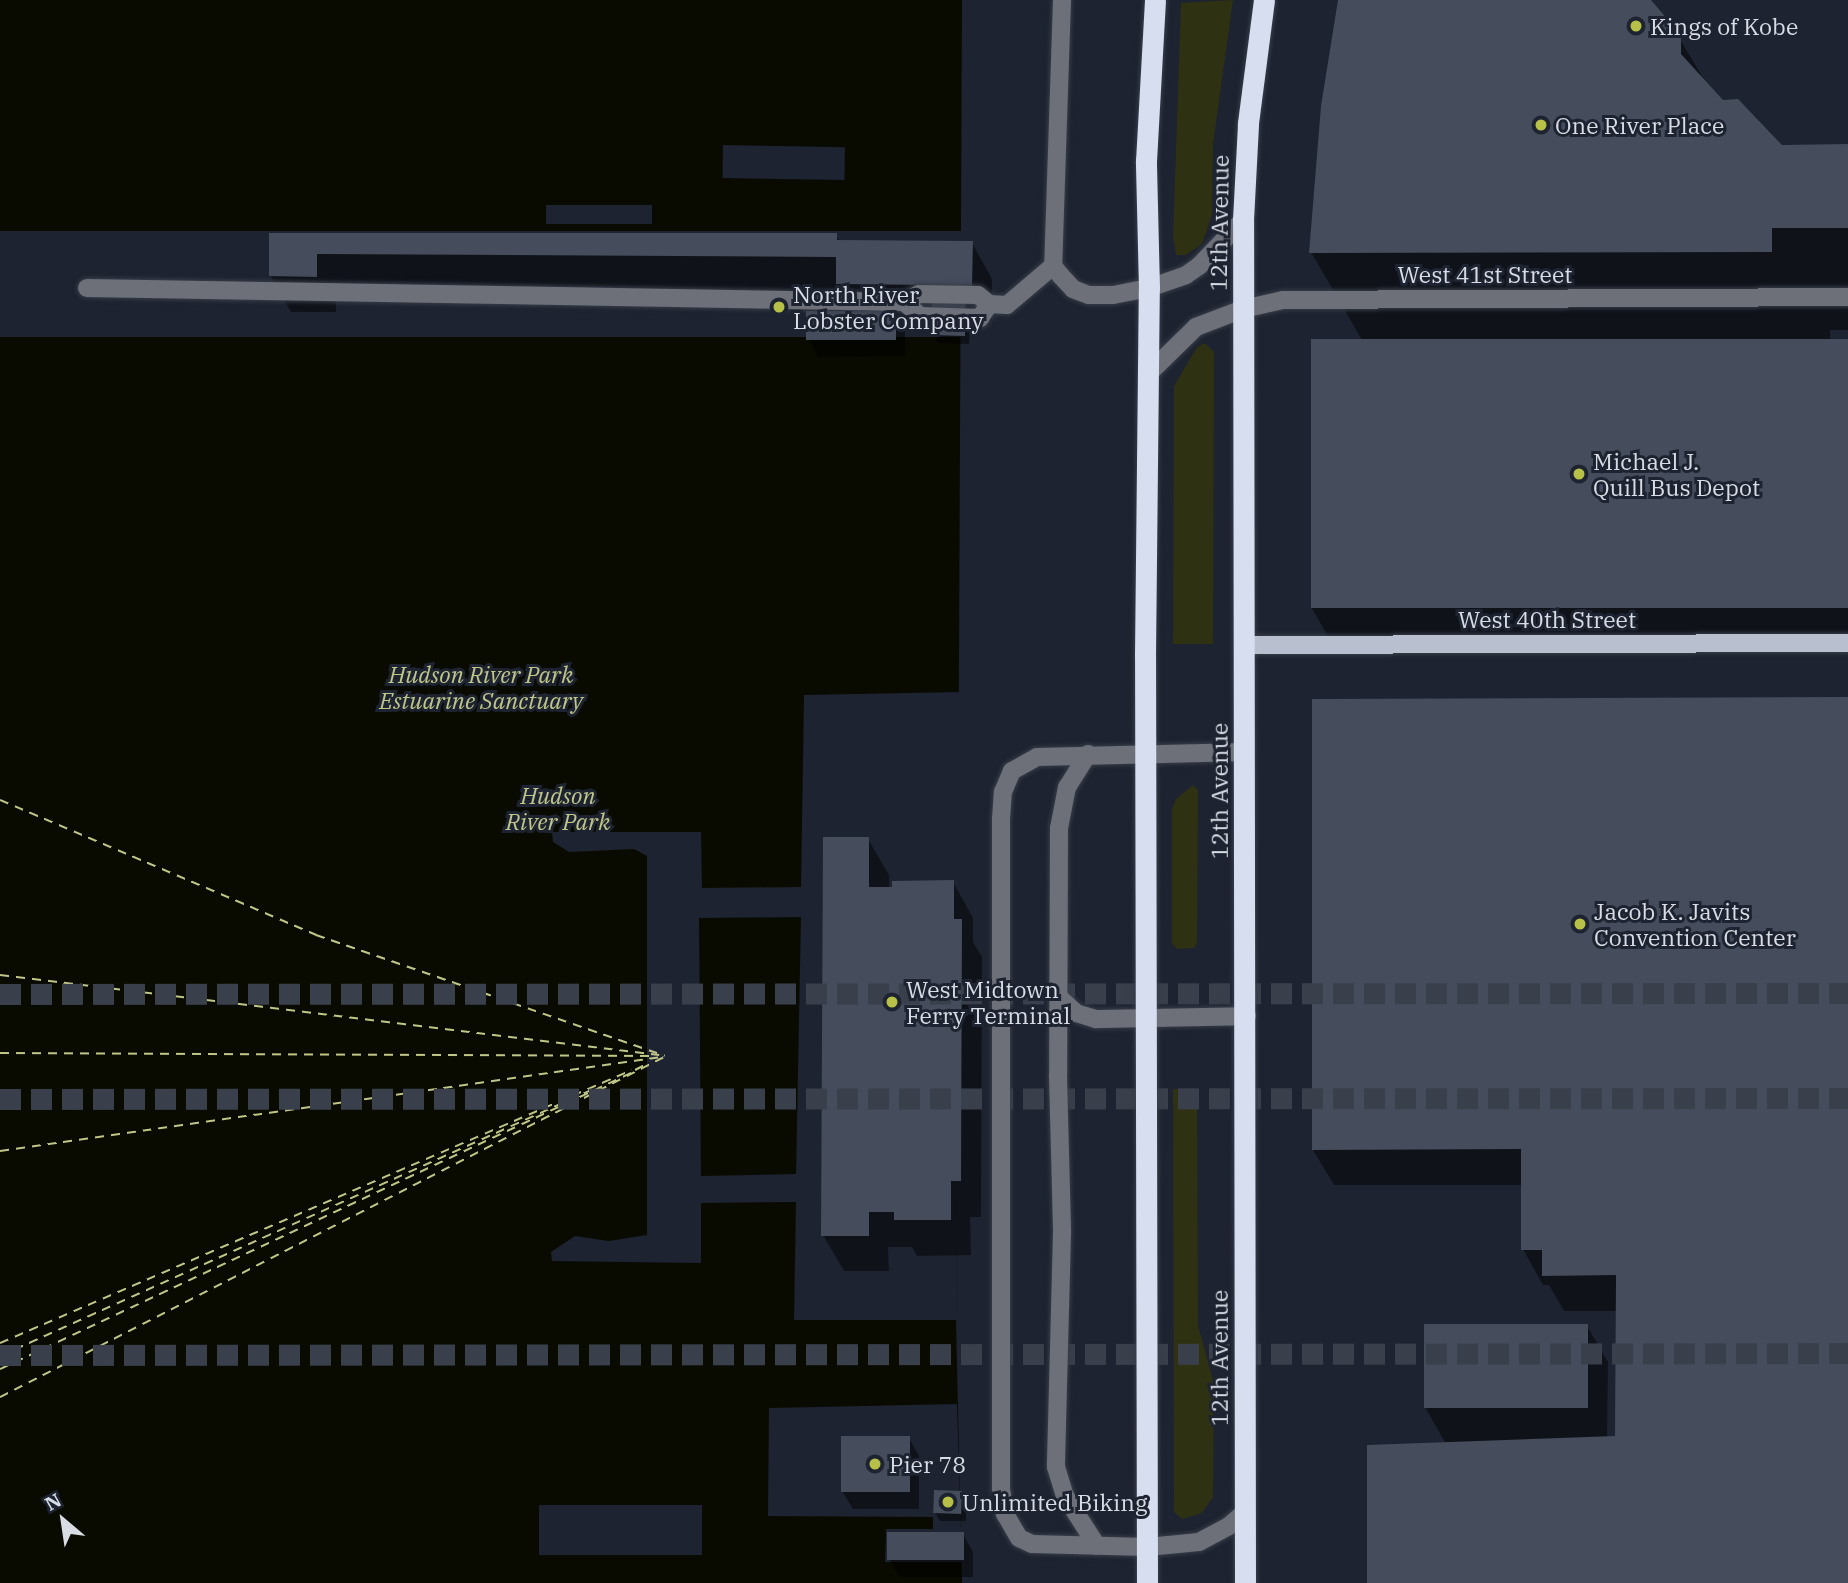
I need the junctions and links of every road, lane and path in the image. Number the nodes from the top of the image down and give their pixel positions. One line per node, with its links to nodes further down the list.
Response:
1 (1062, 0): 5 (street)
2 (1155, 0): 7 (highway)
3 (1264, 0): 4 (highway, 12th Avenue)
4 (1243, 220): 7 (street); 9 (highway, 12th Avenue)
5 (1053, 266): 6 (street); 7 (street)
6 (87, 288)
7 (1149, 288): 10 (highway)
8 (1848, 297): 9 (street, West 41st Street)
9 (1243, 309): 10 (street, West 41st Street); 12 (highway, 12th Avenue)
10 (1147, 376): 14 (highway)
11 (1848, 643): 12 (main road, West 40th Street)
12 (1246, 645): 13 (highway, 12th Avenue)
13 (1245, 752): 14 (street); 17 (highway, 12th Avenue)
14 (1147, 753): 15 (street); 18 (highway)
15 (1088, 754): 16 (street); 20 (street)
16 (1060, 998): 18 (street); 20 (street)
17 (1247, 1016): 18 (street); 19 (highway, 12th Avenue)
18 (1148, 1018): 21 (highway)
19 (1245, 1512): 21 (street); 23 (highway, 12th Avenue)
20 (1097, 1546): 21 (street)
21 (1147, 1547): 22 (highway)
22 (1147, 1583)
23 (1245, 1583)

